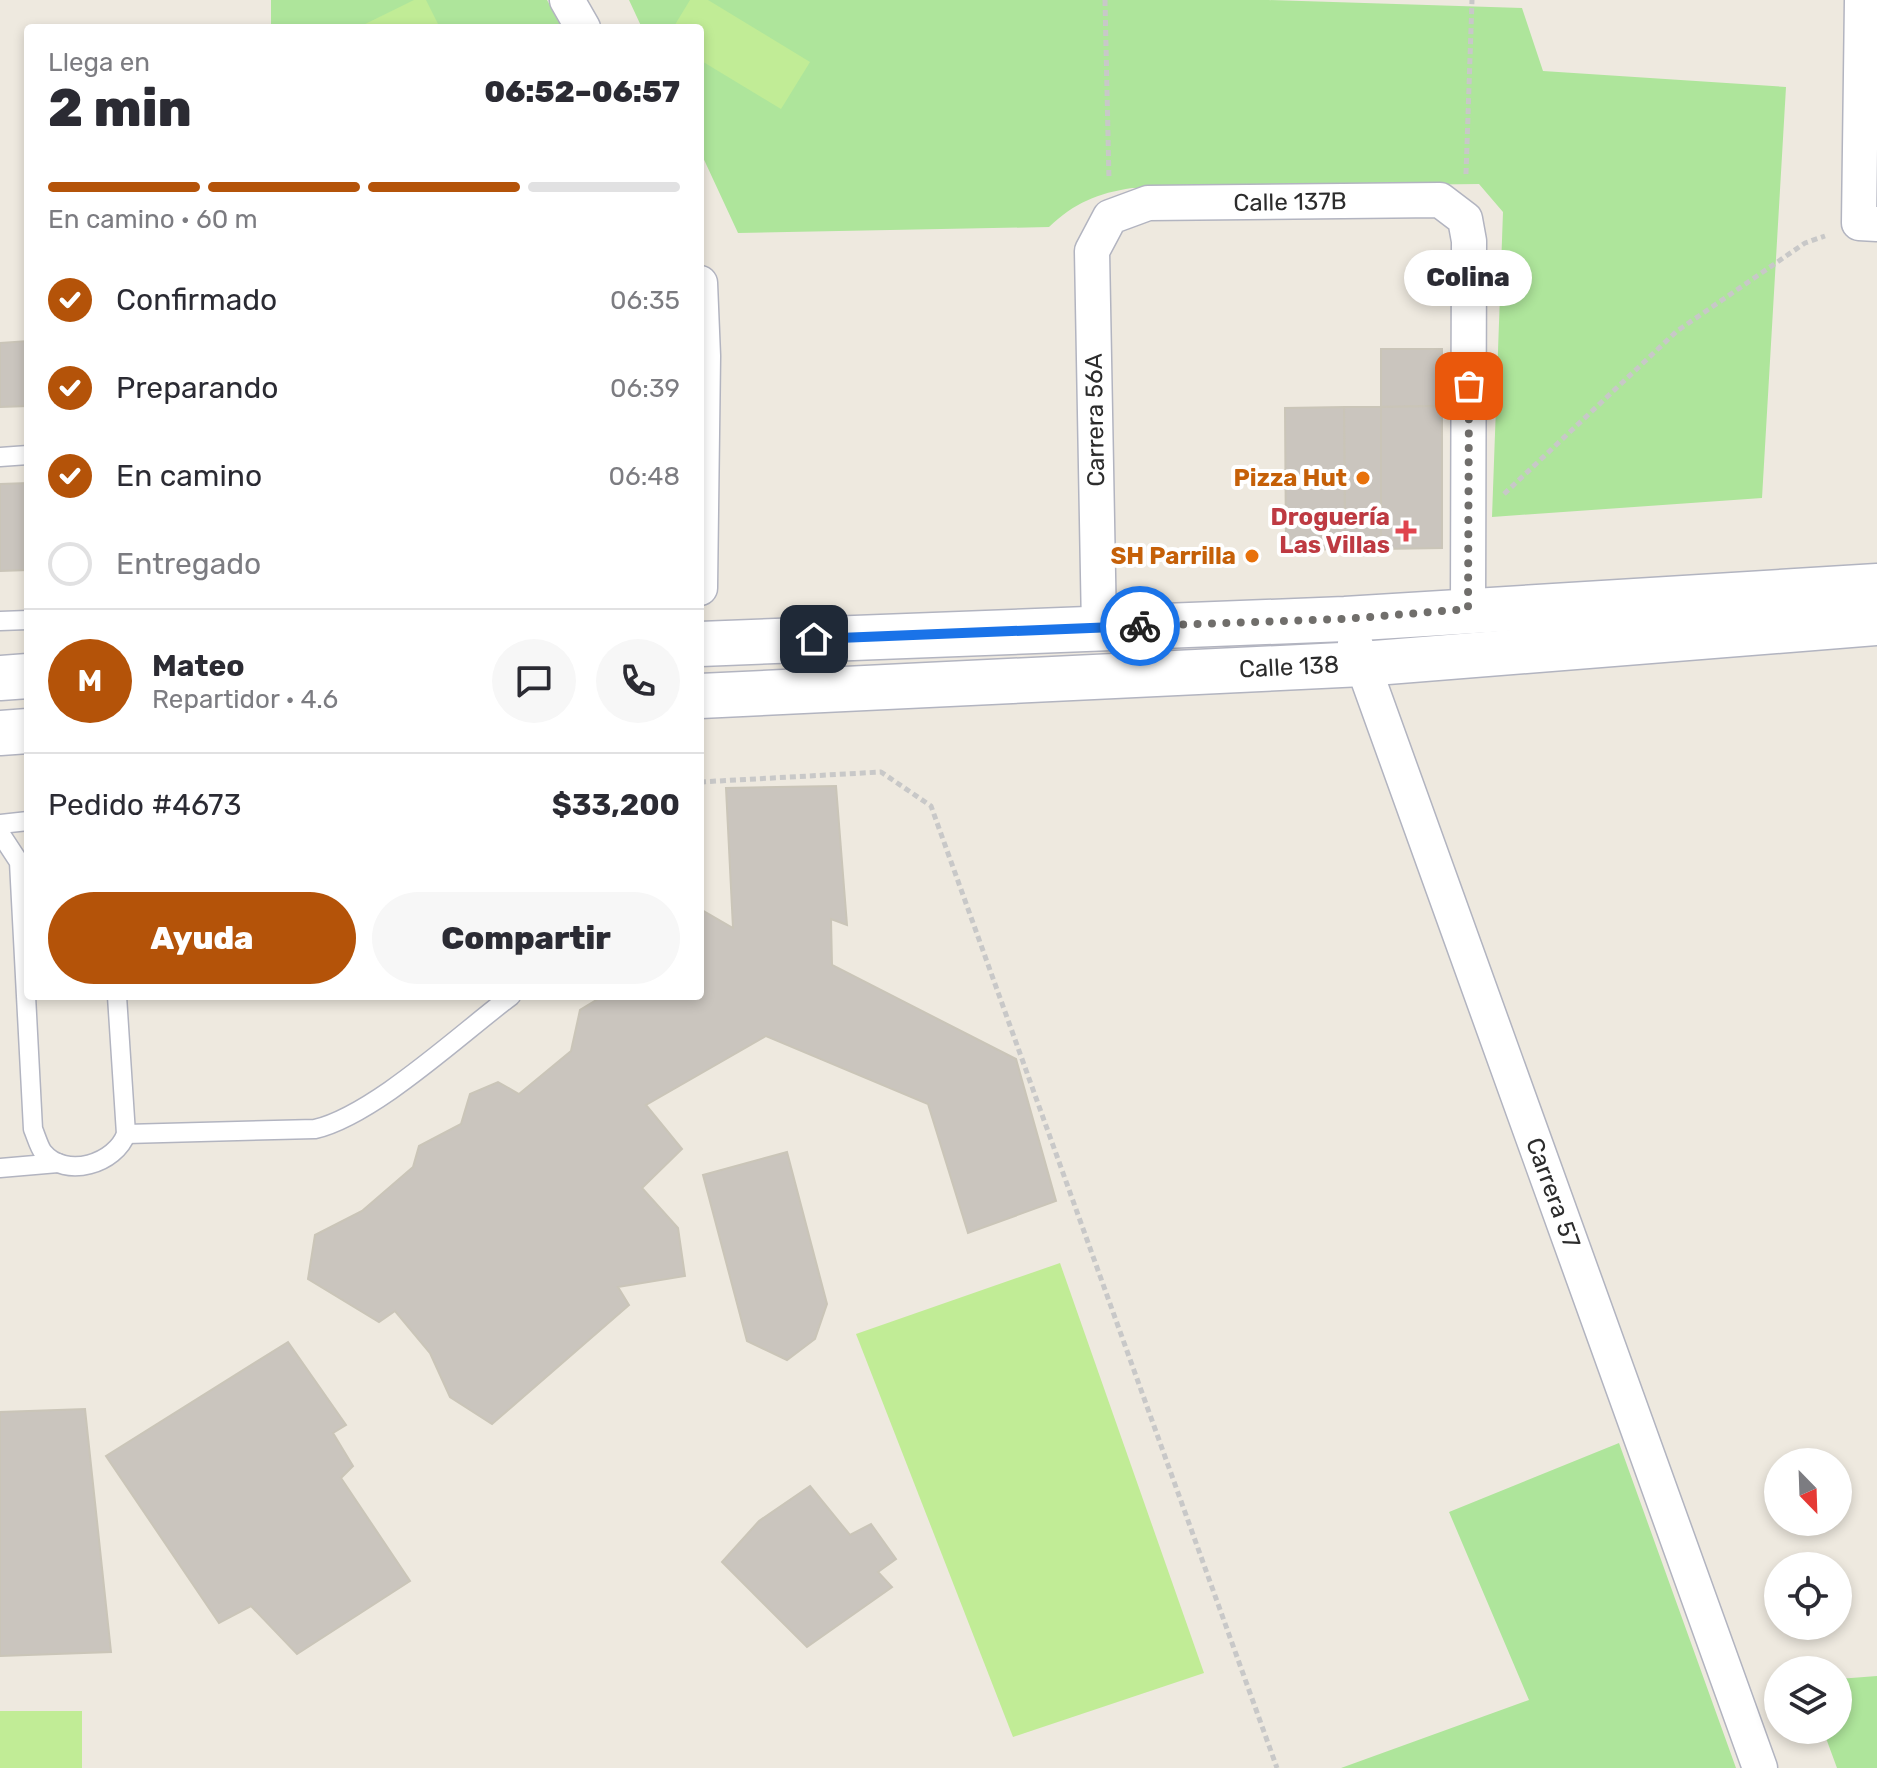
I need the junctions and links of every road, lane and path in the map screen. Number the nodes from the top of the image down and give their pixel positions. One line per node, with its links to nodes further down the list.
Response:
1 (567, 0): 5 (street)
2 (1105, 0): 6 (path)
3 (1472, 0): 7 (path)
4 (1862, 0): 8 (street)
5 (581, 24)
6 (1110, 217): 7 (street, Calle 137B); 18 (street, Carrera 56A)
7 (1465, 219): 11 (street)
8 (1868, 223): 11 (path)
9 (24, 455): 10 (lane)
10 (0, 457)
11 (1468, 531): 13 (street)
12 (1877, 586): 13 (main road, Calle 138)
13 (1468, 609): 14 (main road, Calle 138)
14 (1345, 619): 18 (main road, Calle 138); 20 (street, Carrera 57)
15 (24, 620): 16 (lane)
16 (0, 621)
17 (1877, 623): 20 (main road, Calle 138)
18 (1099, 628): 19 (main road, Calle 138)
19 (704, 644)
20 (1362, 664): 23 (main road, Calle 138); 38 (street, Carrera 57)
21 (24, 676): 22 (main road)
22 (0, 678)
23 (704, 696)
24 (24, 731): 25 (main road)
25 (0, 733)
26 (704, 782): 37 (path)
27 (24, 821): 28 (lane)
28 (0, 824)
29 (0, 833): 30 (lane)
30 (24, 957)
31 (26, 1000): 35 (lane)
32 (117, 1000): 34 (lane)
33 (506, 1000): 34 (lane)
34 (126, 1134): 35 (lane)
35 (58, 1163): 36 (lane)
36 (0, 1168)
37 (1277, 1768)
38 (1760, 1768)

